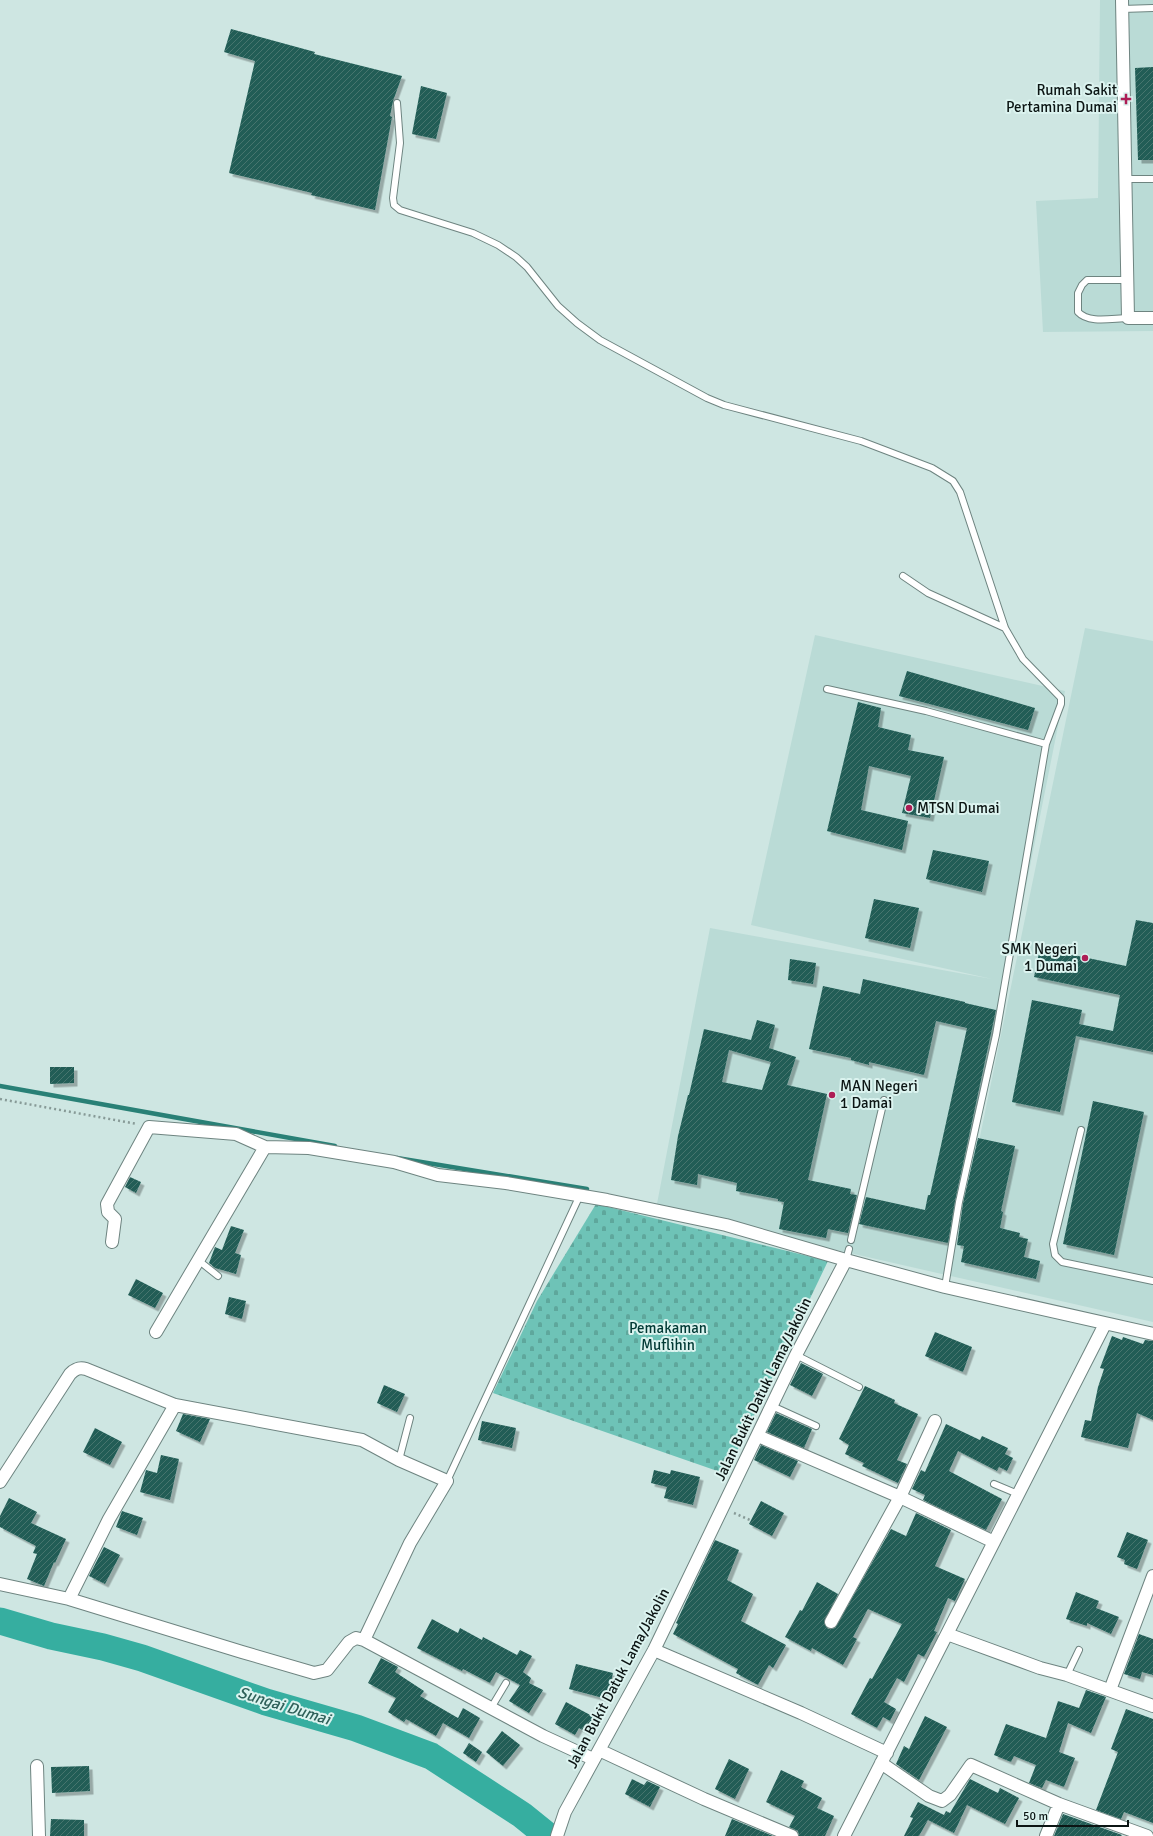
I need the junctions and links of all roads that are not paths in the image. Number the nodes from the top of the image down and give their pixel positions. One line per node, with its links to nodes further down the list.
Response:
1 (1122, 4): 2 (lane); 4 (street)
2 (1153, 8)
3 (397, 102): 10 (lane)
4 (1125, 179): 5 (lane); 6 (street)
5 (1153, 179)
6 (1127, 280): 7 (street); 7 (lane)
7 (1128, 318): 8 (street)
8 (1153, 318)
9 (903, 576): 10 (lane)
10 (1005, 628): 12 (lane)
11 (827, 689): 12 (lane)
12 (1046, 744): 23 (lane)
13 (884, 1100): 17 (lane)
14 (1081, 1130): 22 (lane)
15 (265, 1147): 16 (street); 18 (street); 20 (street)
16 (580, 1195): 19 (street); 36 (lane)
17 (851, 1240)
18 (112, 1242)
19 (847, 1254): 23 (street); 27 (street, Jalan Bukit Datuk Lama/Jakolin)
20 (198, 1260): 21 (lane); 25 (street)
21 (218, 1276)
22 (1153, 1281)
23 (945, 1287): 24 (street)
24 (1105, 1324): 26 (street); 39 (street)
25 (156, 1332)
26 (1153, 1334)
27 (796, 1355): 28 (lane); 30 (street, Jalan Bukit Datuk Lama/Jakolin)
28 (859, 1387)
29 (175, 1405): 35 (street); 37 (street); 44 (street)
30 (772, 1406): 33 (lane); 34 (street, Jalan Bukit Datuk Lama/Jakolin)
31 (410, 1418): 35 (lane)
32 (935, 1422): 40 (street)
33 (816, 1426)
34 (758, 1436): 40 (street); 48 (street, Jalan Bukit Datuk Lama/Jakolin)
35 (399, 1460): 36 (street)
36 (447, 1481): 47 (street)
37 (0, 1482)
38 (994, 1484): 39 (lane)
39 (1018, 1494): 41 (street)
40 (900, 1497): 41 (street); 45 (street)
41 (994, 1542): 46 (street)
42 (1153, 1576): 52 (street)
43 (0, 1584): 44 (street)
44 (69, 1598): 47 (street)
45 (831, 1622)
46 (947, 1634): 50 (street); 56 (street)
47 (364, 1640): 54 (street)
48 (654, 1650): 55 (street, Jalan Bukit Datuk Lama/Jakolin); 56 (street)
49 (1079, 1650): 50 (lane)
50 (1067, 1675): 52 (street)
51 (506, 1683): 54 (lane)
52 (1110, 1690): 53 (street)
53 (1153, 1706)
54 (491, 1708): 55 (street)
55 (596, 1754): 60 (street, Jalan Bukit Datuk Lama/Jakolin); 61 (street)
56 (884, 1758): 58 (street); 62 (street)
57 (37, 1766): 59 (street)
58 (1059, 1804): 63 (street); 64 (street)
59 (39, 1836)
60 (557, 1836)
61 (792, 1836)
62 (844, 1836)
63 (1046, 1836)
64 (1147, 1836)

